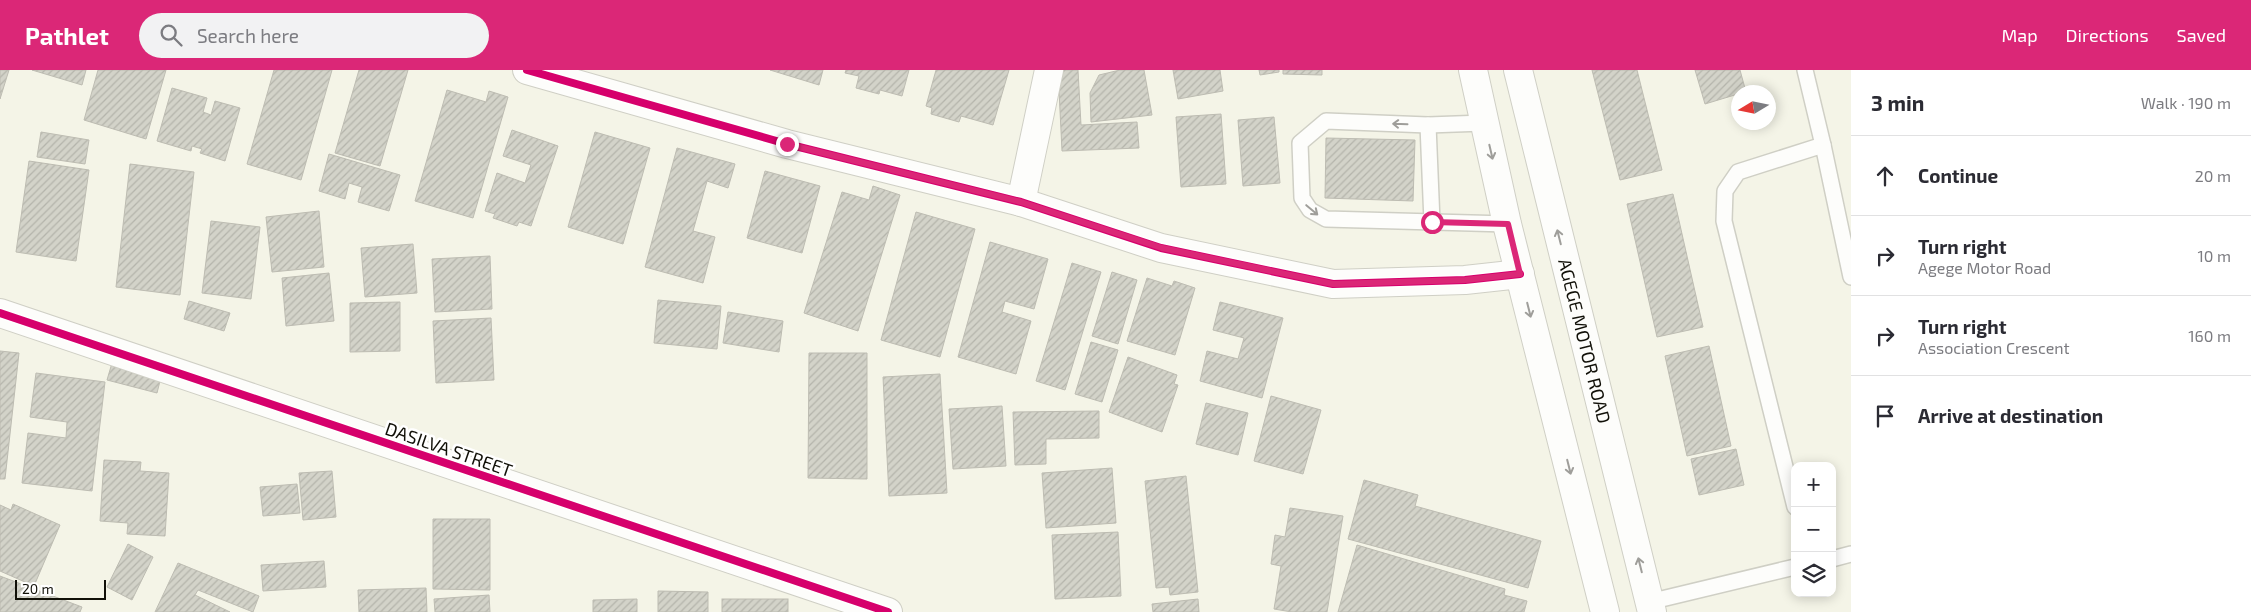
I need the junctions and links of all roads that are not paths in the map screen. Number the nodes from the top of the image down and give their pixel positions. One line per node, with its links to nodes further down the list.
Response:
1 (527, 70): 9 (street)
2 (1049, 70): 9 (street)
3 (1805, 70): 8 (lane)
4 (1519, 74): 5 (street); 19 (street, AGEGE MOTOR ROAD, one-way to 4)
5 (1476, 79): 6 (street)
6 (1484, 123): 7 (lane); 11 (street, one-way to 11)
7 (1428, 125): 10 (lane); 10 (lane, one-way to 10)
8 (1823, 145): 13 (lane); 15 (lane)
9 (1021, 202): 12 (street)
10 (1432, 222): 11 (lane)
11 (1508, 224): 12 (street)
12 (1520, 274): 21 (street, one-way to 21)
13 (1851, 277)
14 (0, 313): 20 (street, DASILVA STREET)
15 (1791, 490)
16 (1851, 554): 17 (lane)
17 (1836, 557)
18 (1791, 568): 19 (lane)
19 (1650, 607)
20 (888, 612)
21 (1605, 612)

